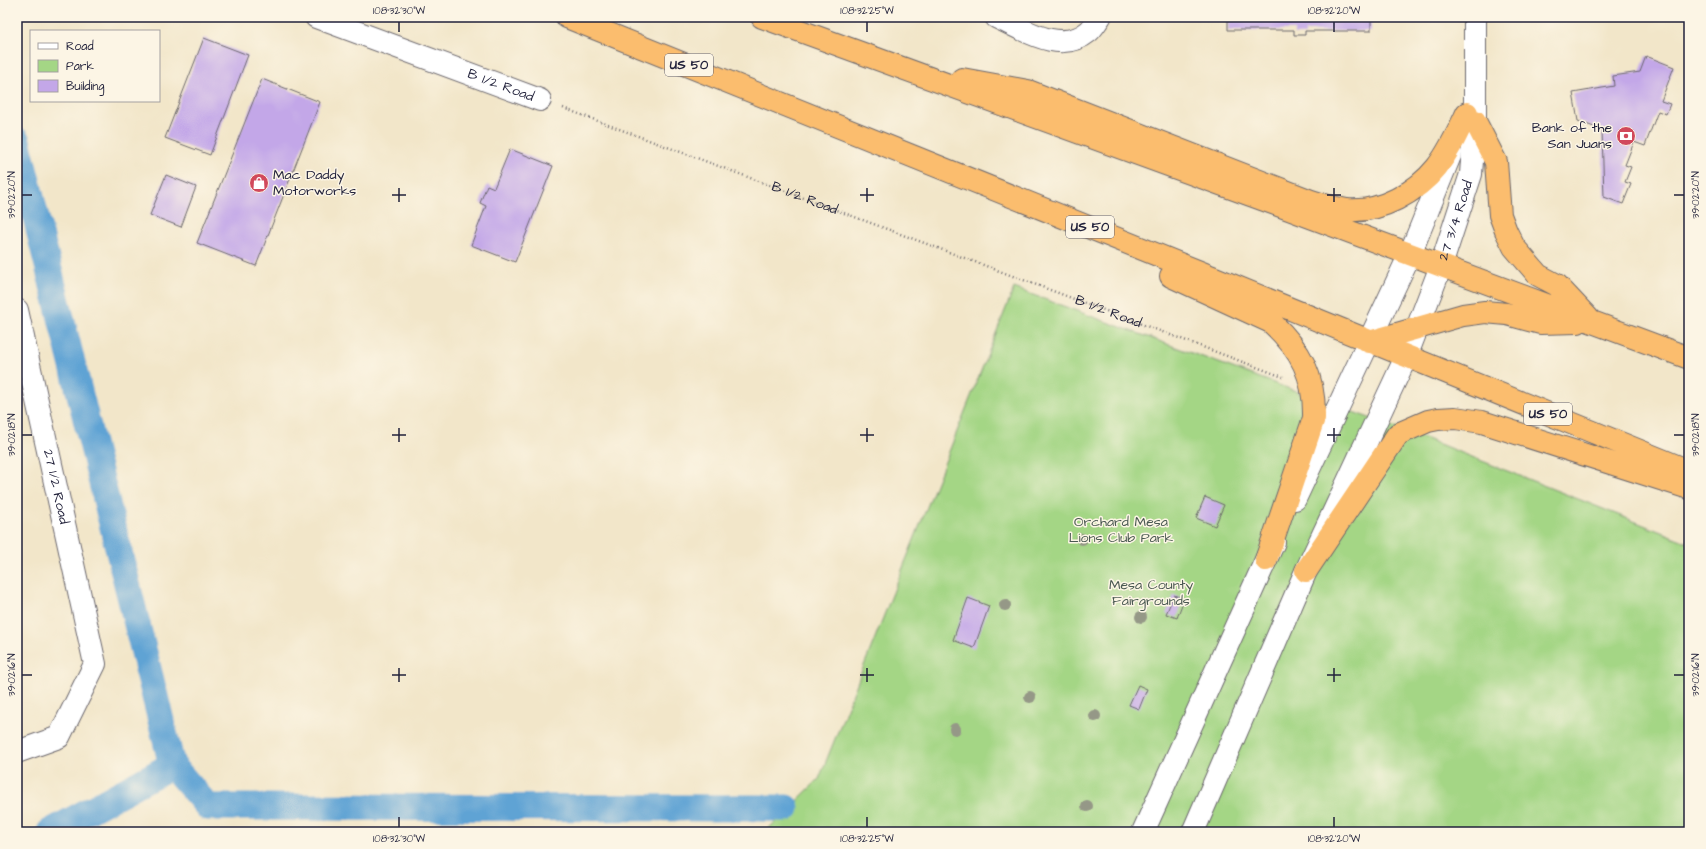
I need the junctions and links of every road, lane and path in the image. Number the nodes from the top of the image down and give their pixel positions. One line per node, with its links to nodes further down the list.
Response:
1 (316, 17): 8 (street, B 1/2 Road)
2 (567, 17): 9 (highway, US 50)
3 (762, 17): 7 (highway)
4 (996, 17): 5 (street)
5 (1100, 17)
6 (1474, 17): 10 (street, 27 3/4 Road)
7 (902, 68): 10 (highway); 11 (highway)
8 (540, 100): 19 (path, B 1/2 Road)
9 (811, 113): 16 (highway, US 50); 22 (highway)
10 (1471, 117): 11 (street, 27 3/4 Road); 12 (street, 27 3/4 Road); 14 (highway)
11 (1410, 254): 12 (highway); 16 (street, 27 3/4 Road)
12 (1441, 266): 14 (highway); 15 (street, 27 3/4 Road)
13 (17, 310): 24 (street, 27 1/2 Road)
14 (1591, 322): 15 (highway); 18 (highway)
15 (1417, 328): 16 (highway); 17 (street, 27 3/4 Road)
16 (1368, 342): 17 (highway, US 50); 22 (street, 27 3/4 Road)
17 (1406, 357): 20 (highway, US 50); 23 (street, 27 3/4 Road)
18 (1689, 358)
19 (1286, 378)
20 (1689, 471)
21 (1689, 488): 23 (highway)
22 (1266, 560): 25 (street, 27 3/4 Road)
23 (1306, 571): 26 (street, 27 3/4 Road)
24 (17, 752)
25 (1143, 832)
26 (1193, 832)

